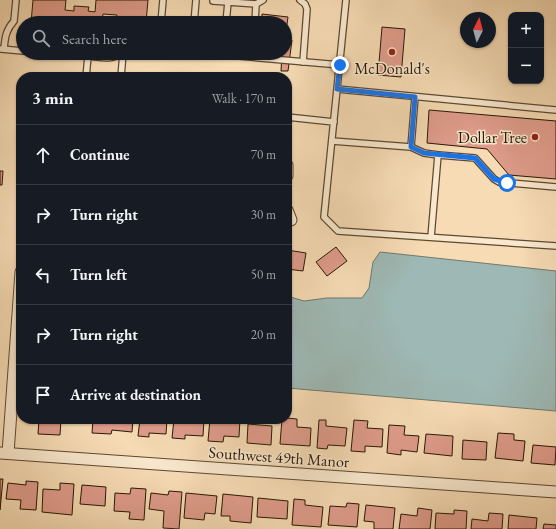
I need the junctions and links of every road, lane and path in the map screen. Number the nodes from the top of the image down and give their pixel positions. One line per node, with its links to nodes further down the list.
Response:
1 (16, 0): 14 (lane)
2 (163, 0): 10 (lane)
3 (196, 0): 11 (lane)
4 (263, 0): 9 (lane)
5 (300, 0): 19 (lane)
6 (346, 0): 20 (lane)
7 (213, 1): 8 (lane)
8 (228, 2): 9 (lane); 12 (lane)
9 (256, 4): 13 (lane)
10 (162, 16)
11 (195, 16)
12 (227, 16)
13 (255, 16)
14 (2, 49): 15 (lane)
15 (16, 50)
16 (88, 60): 21 (lane)
17 (122, 60): 22 (lane)
18 (288, 60): 19 (lane)
19 (303, 62): 20 (lane)
20 (340, 65): 23 (lane)
21 (86, 72)
22 (121, 72)
23 (337, 89): 24 (lane); 27 (lane)
24 (415, 97): 25 (lane); 29 (lane)
25 (556, 110)
26 (292, 118): 27 (lane)
27 (334, 122): 28 (lane)
28 (332, 140): 29 (lane); 32 (lane)
29 (411, 147): 30 (lane)
30 (438, 155): 31 (lane); 32 (lane)
31 (556, 187)
32 (431, 237): 33 (lane)
33 (556, 246)
34 (16, 325): 35 (street)
35 (4, 453): 36 (street, Southwest 49th Manor)
36 (556, 492)

